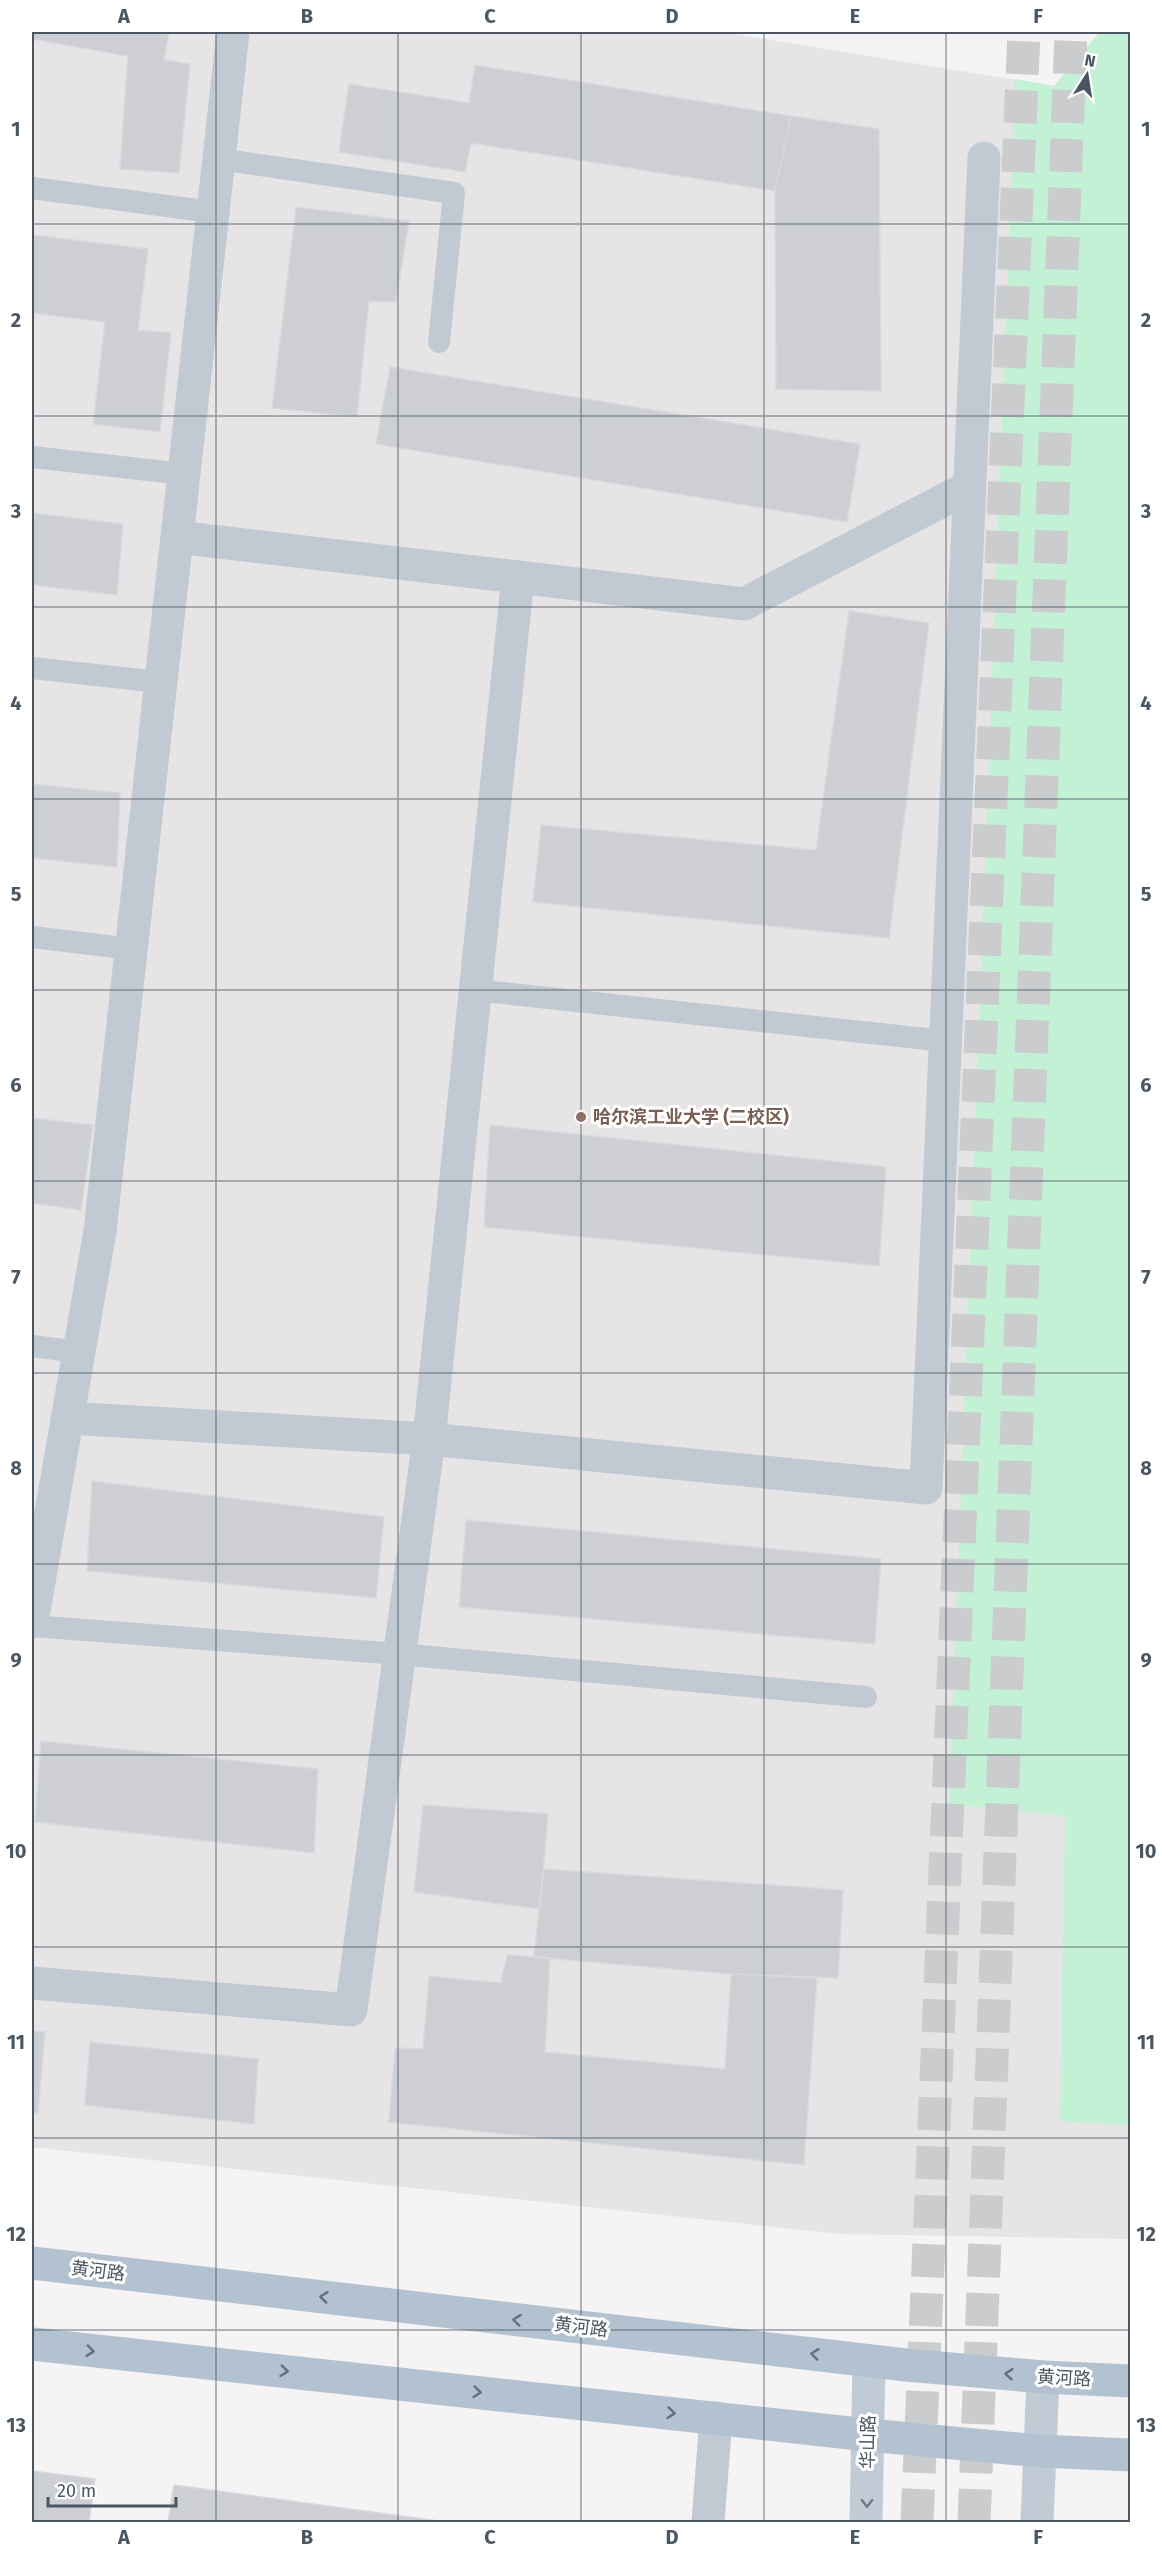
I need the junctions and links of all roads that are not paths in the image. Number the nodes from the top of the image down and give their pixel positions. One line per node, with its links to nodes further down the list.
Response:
1 (232, 32): 3 (street)
2 (984, 158): 9 (street)
3 (219, 159): 5 (street); 6 (lane)
4 (32, 189): 5 (lane)
5 (212, 212): 8 (street)
6 (439, 342)
7 (32, 457): 8 (lane)
8 (184, 474): 10 (street)
9 (969, 487): 11 (street); 17 (street)
10 (177, 537): 11 (street); 13 (street)
11 (518, 577): 16 (street)
12 (32, 668): 13 (lane)
13 (160, 682): 15 (street)
14 (32, 937): 15 (lane)
15 (132, 949): 19 (street)
16 (475, 990): 17 (lane); 21 (street)
17 (945, 1041): 21 (street)
18 (32, 1346): 19 (lane)
19 (79, 1352): 20 (street)
20 (67, 1418): 21 (street); 22 (street)
21 (429, 1439): 23 (street)
22 (32, 1624): 23 (lane)
23 (399, 1654): 24 (lane); 25 (street)
24 (866, 1697)
25 (32, 1983)
26 (32, 2263): 28 (main road, 黄河路, one-way to 26)
27 (32, 2344): 31 (main road, one-way to 31)
28 (869, 2361): 29 (main road, 黄河路, one-way to 28); 32 (main road, 华山路)
29 (1044, 2377): 30 (main road, 黄河路); 33 (main road)
30 (1131, 2381)
31 (716, 2418): 32 (main road); 35 (street)
32 (868, 2435): 33 (main road); 36 (main road, 华山路, one-way to 36)
33 (1040, 2451): 34 (main road); 37 (main road)
34 (1131, 2455)
35 (708, 2523)
36 (866, 2523)
37 (1037, 2523)

